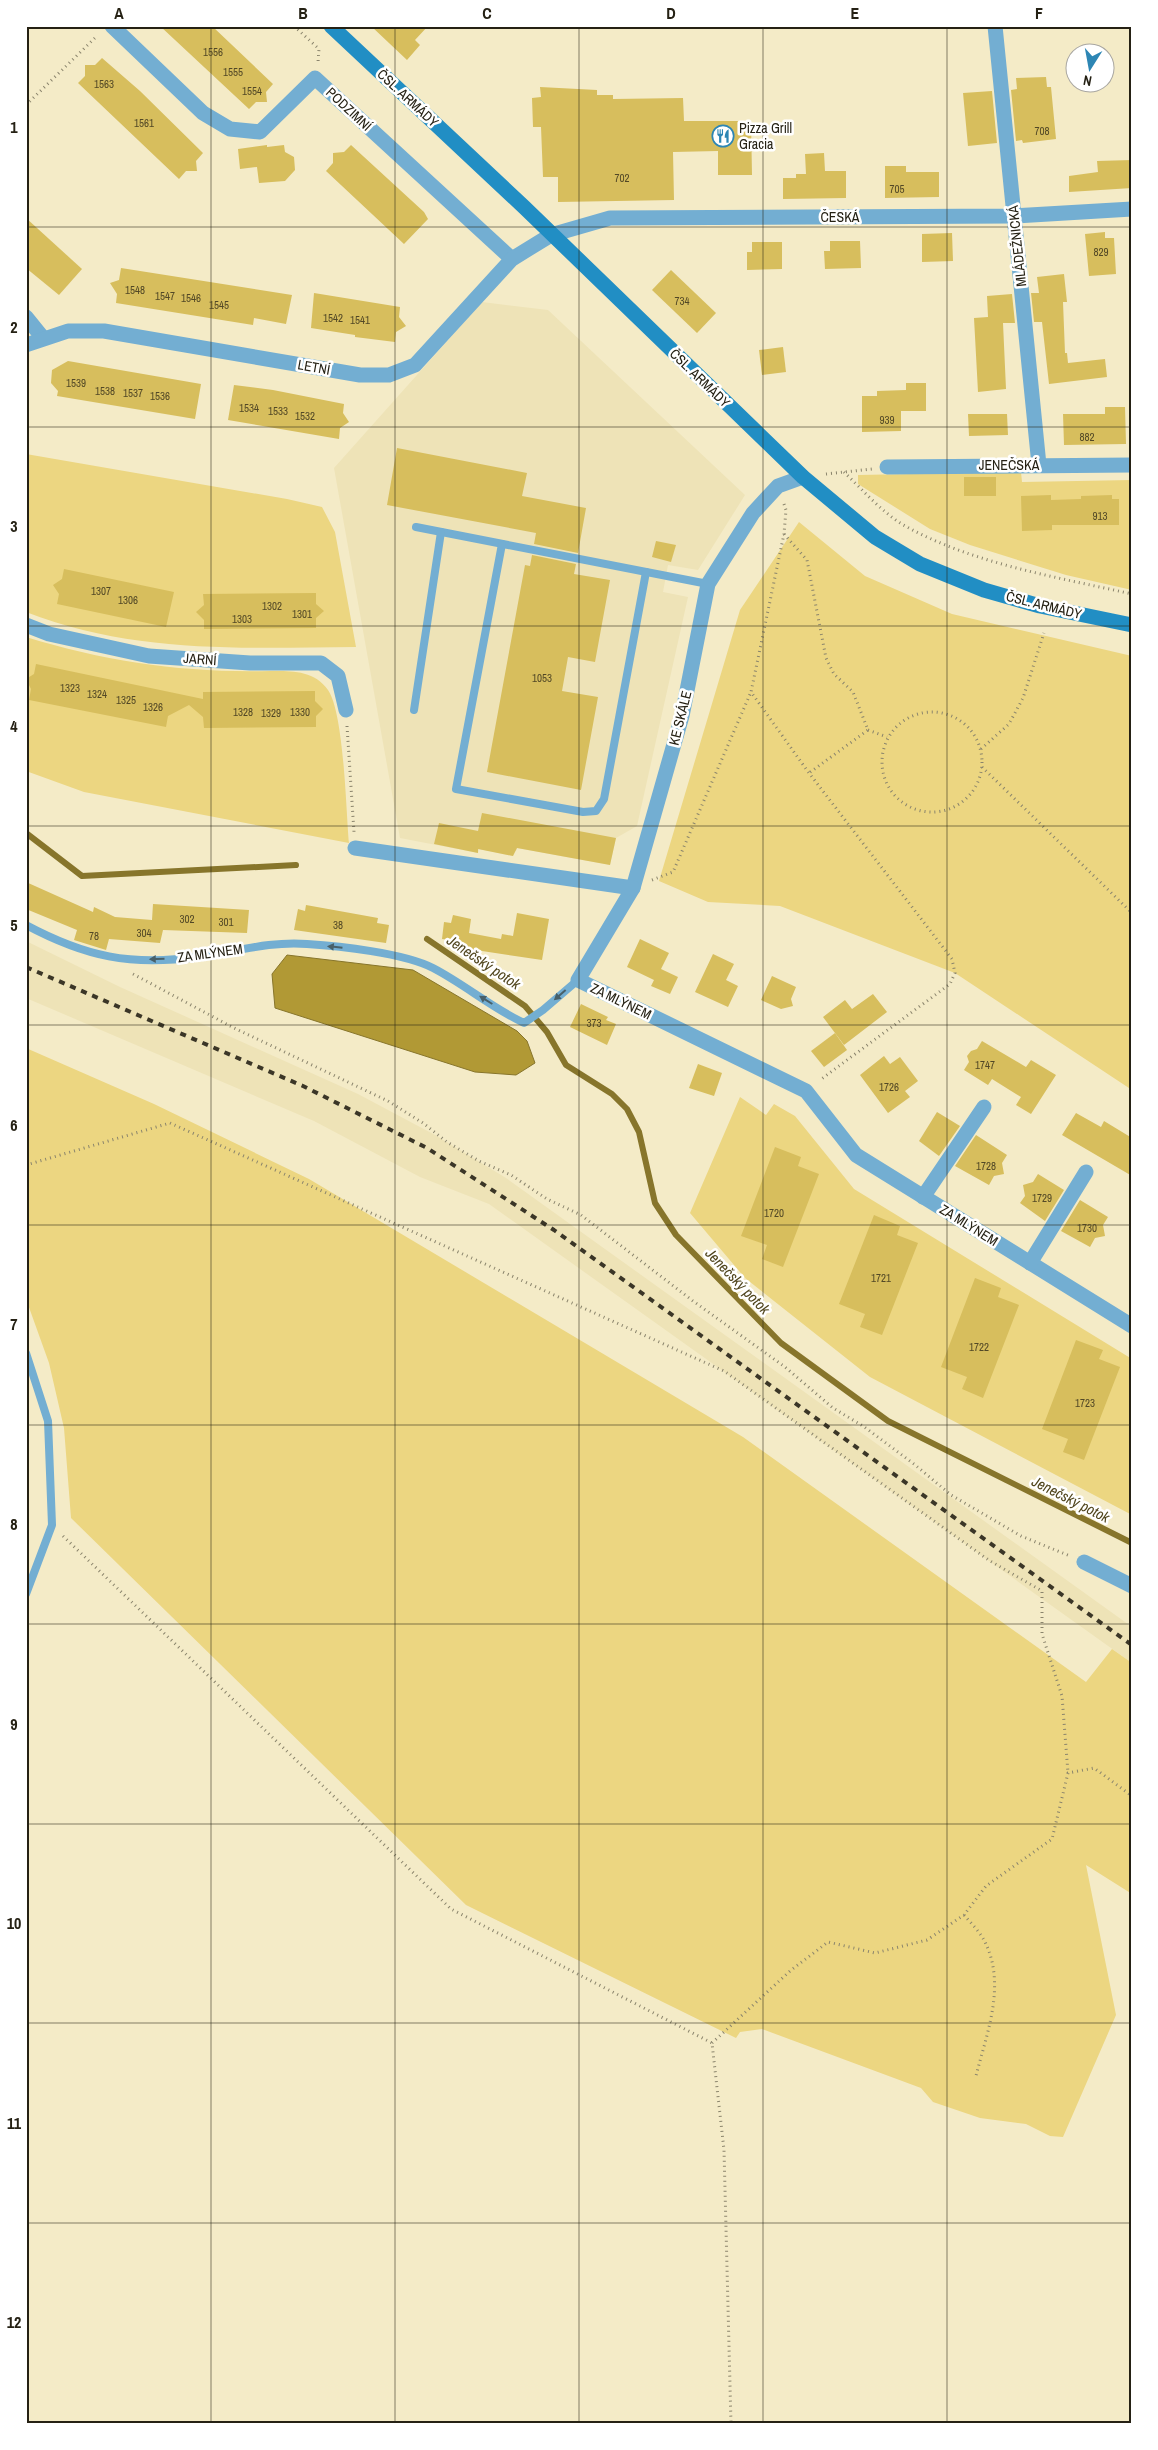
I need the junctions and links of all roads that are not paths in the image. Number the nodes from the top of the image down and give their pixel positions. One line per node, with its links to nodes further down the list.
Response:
1 (995, 26): 5 (street, MLÁDEŽNICKÁ)
2 (338, 28): 6 (main road, ČSL. ARMÁDY)
3 (106, 30): 7 (street, PODZIMNÍ)
4 (1132, 209): 5 (street, ČESKÁ)
5 (1014, 216): 6 (street, ČESKÁ); 11 (street, MLÁDEŽNICKÁ)
6 (550, 235): 7 (street, LETNÍ); 14 (main road, ČSL. ARMÁDY)
7 (512, 259): 9 (street, LETNÍ)
8 (26, 317): 9 (street)
9 (44, 338): 10 (street, LETNÍ)
10 (26, 345)
11 (1039, 465): 12 (street, JENEČSKÁ); 13 (street, JENEČSKÁ)
12 (1132, 466)
13 (887, 467)
14 (803, 477): 19 (street, KE SKÁLE); 21 (main road, ČSL. ARMÁDY)
15 (416, 527): 16 (lane)
16 (441, 532): 17 (lane); 23 (lane)
17 (502, 544): 18 (lane); 18 (lane)
18 (646, 572): 19 (lane)
19 (708, 584): 25 (street, KE SKÁLE)
20 (26, 625): 22 (street, JARNÍ)
21 (1132, 625)
22 (346, 710)
23 (414, 710)
24 (355, 848): 25 (street)
25 (633, 888): 27 (street, KE SKÁLE)
26 (26, 925): 27 (lane, ZA MLÝNEM, one-way to 26)
27 (578, 980): 30 (street, ZA MLÝNEM)
28 (984, 1107): 30 (street)
29 (1086, 1172): 31 (street)
30 (923, 1197): 31 (street, ZA MLÝNEM)
31 (1030, 1263): 32 (street, ZA MLÝNEM)
32 (1132, 1326)
33 (26, 1353): 36 (lane)
34 (1084, 1562): 35 (street)
35 (1132, 1586)
36 (26, 1594)

